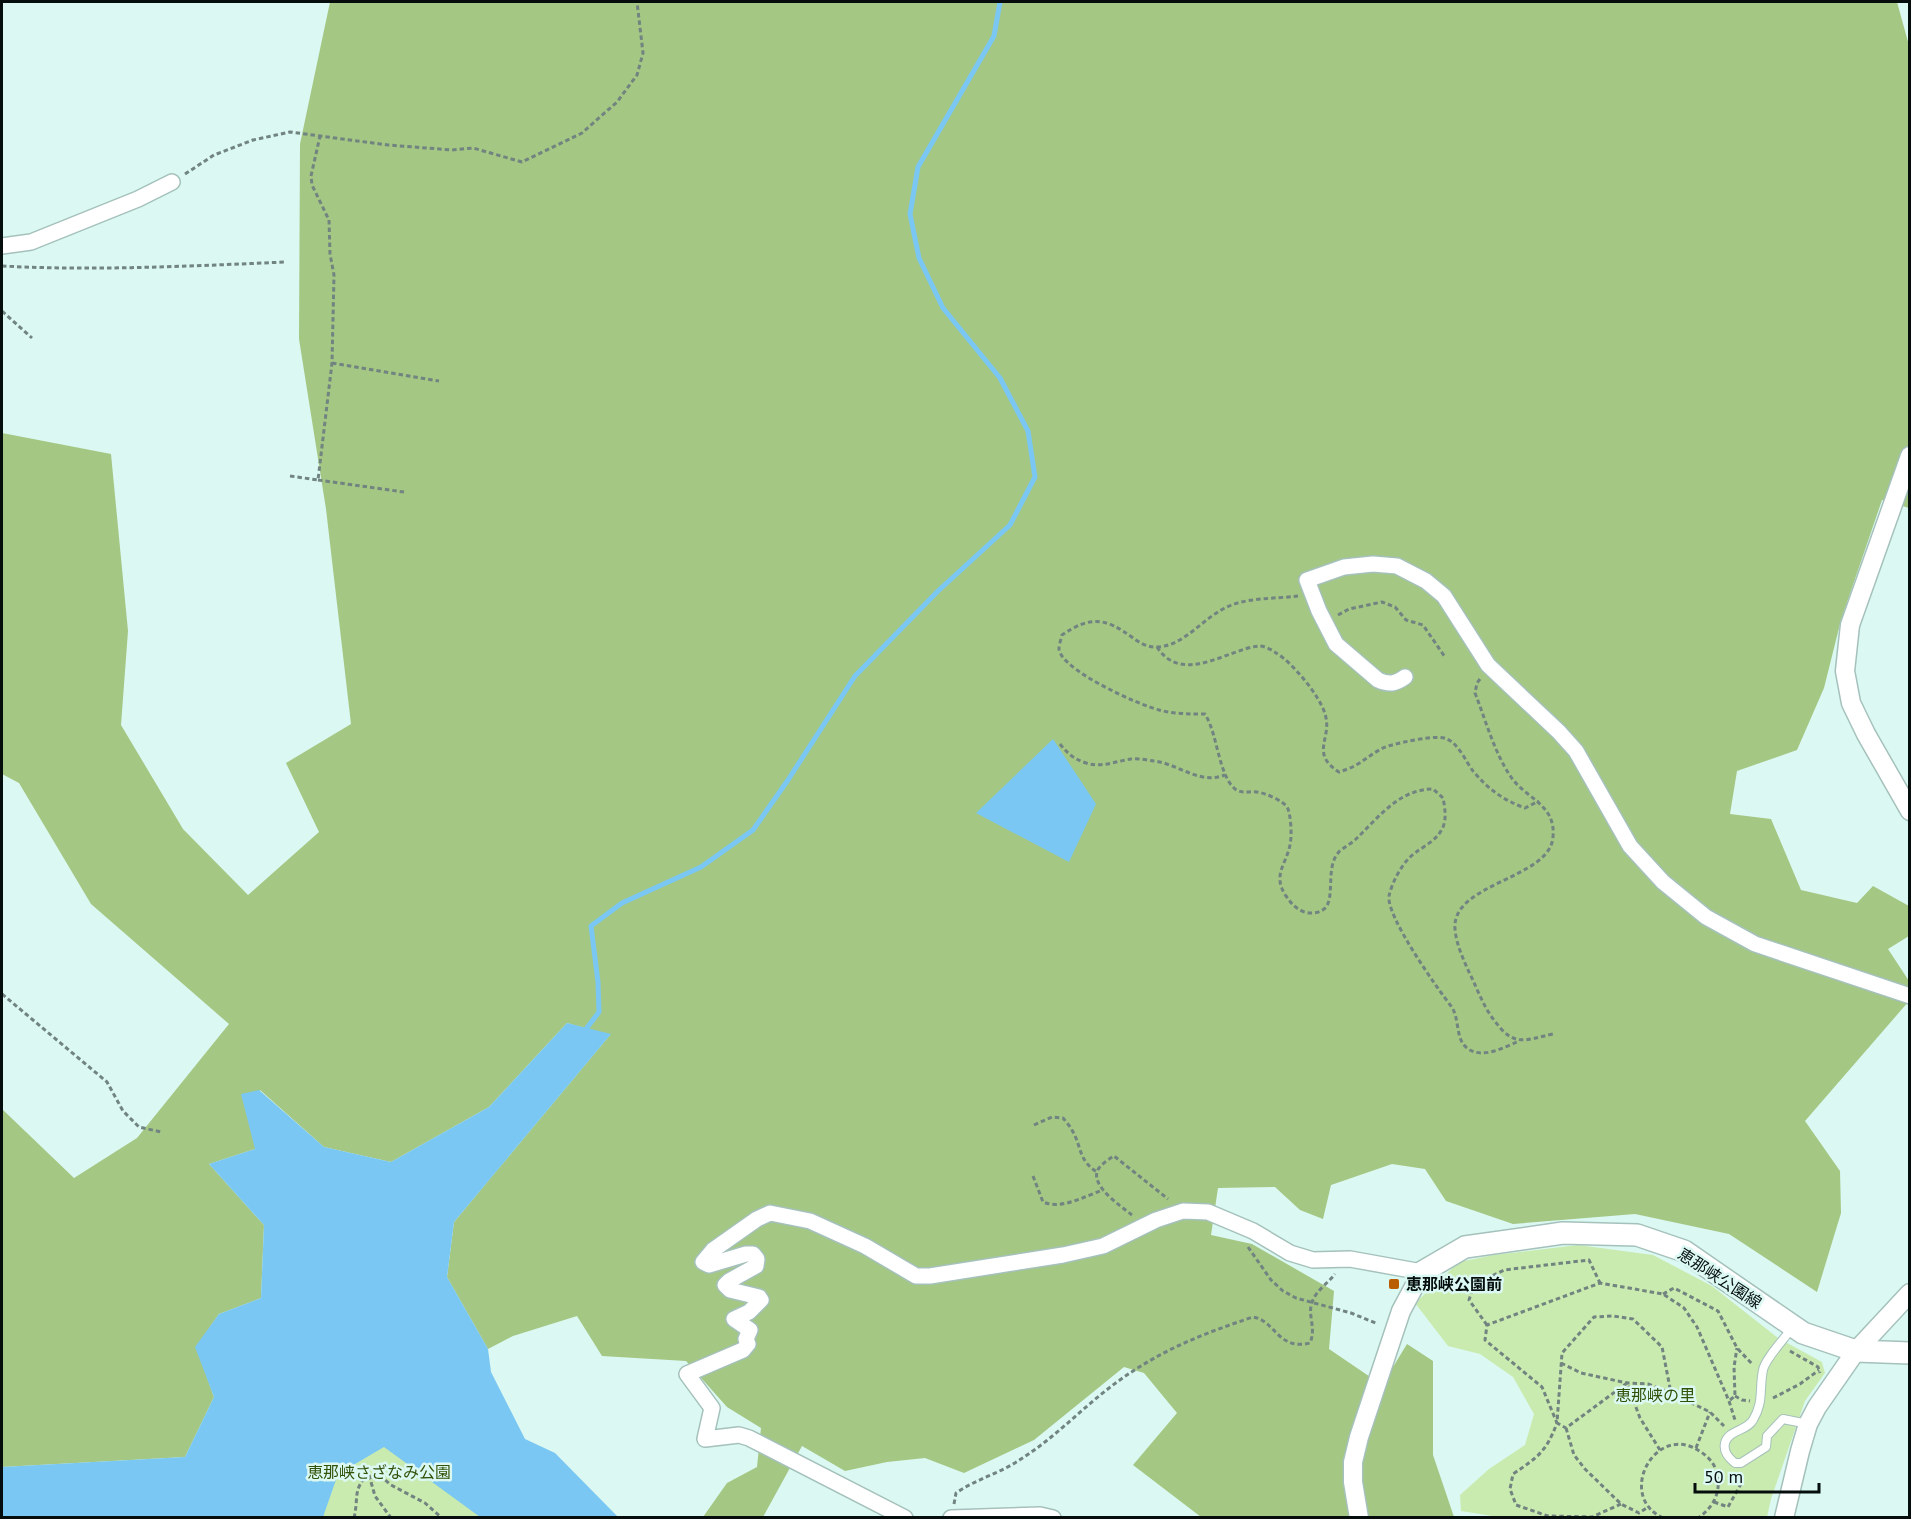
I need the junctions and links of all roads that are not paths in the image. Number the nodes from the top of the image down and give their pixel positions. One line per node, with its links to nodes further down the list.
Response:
1 (172, 182): 2 (street)
2 (2, 246)
3 (1910, 456): 5 (street)
4 (1405, 677): 6 (street)
5 (1910, 811)
6 (1910, 996)
7 (1422, 1272): 9 (main road, 恵那峡公園線); 14 (street); 16 (street)
8 (1910, 1293): 10 (street)
9 (1793, 1326): 10 (main road, 恵那峡公園線); 12 (lane)
10 (1857, 1351): 11 (main road, 恵那峡公園線); 12 (street)
11 (1910, 1353)
12 (1808, 1424): 17 (street)
13 (952, 1517): 15 (street)
14 (905, 1518)
15 (1053, 1518)
16 (1359, 1518)
17 (1784, 1518)

